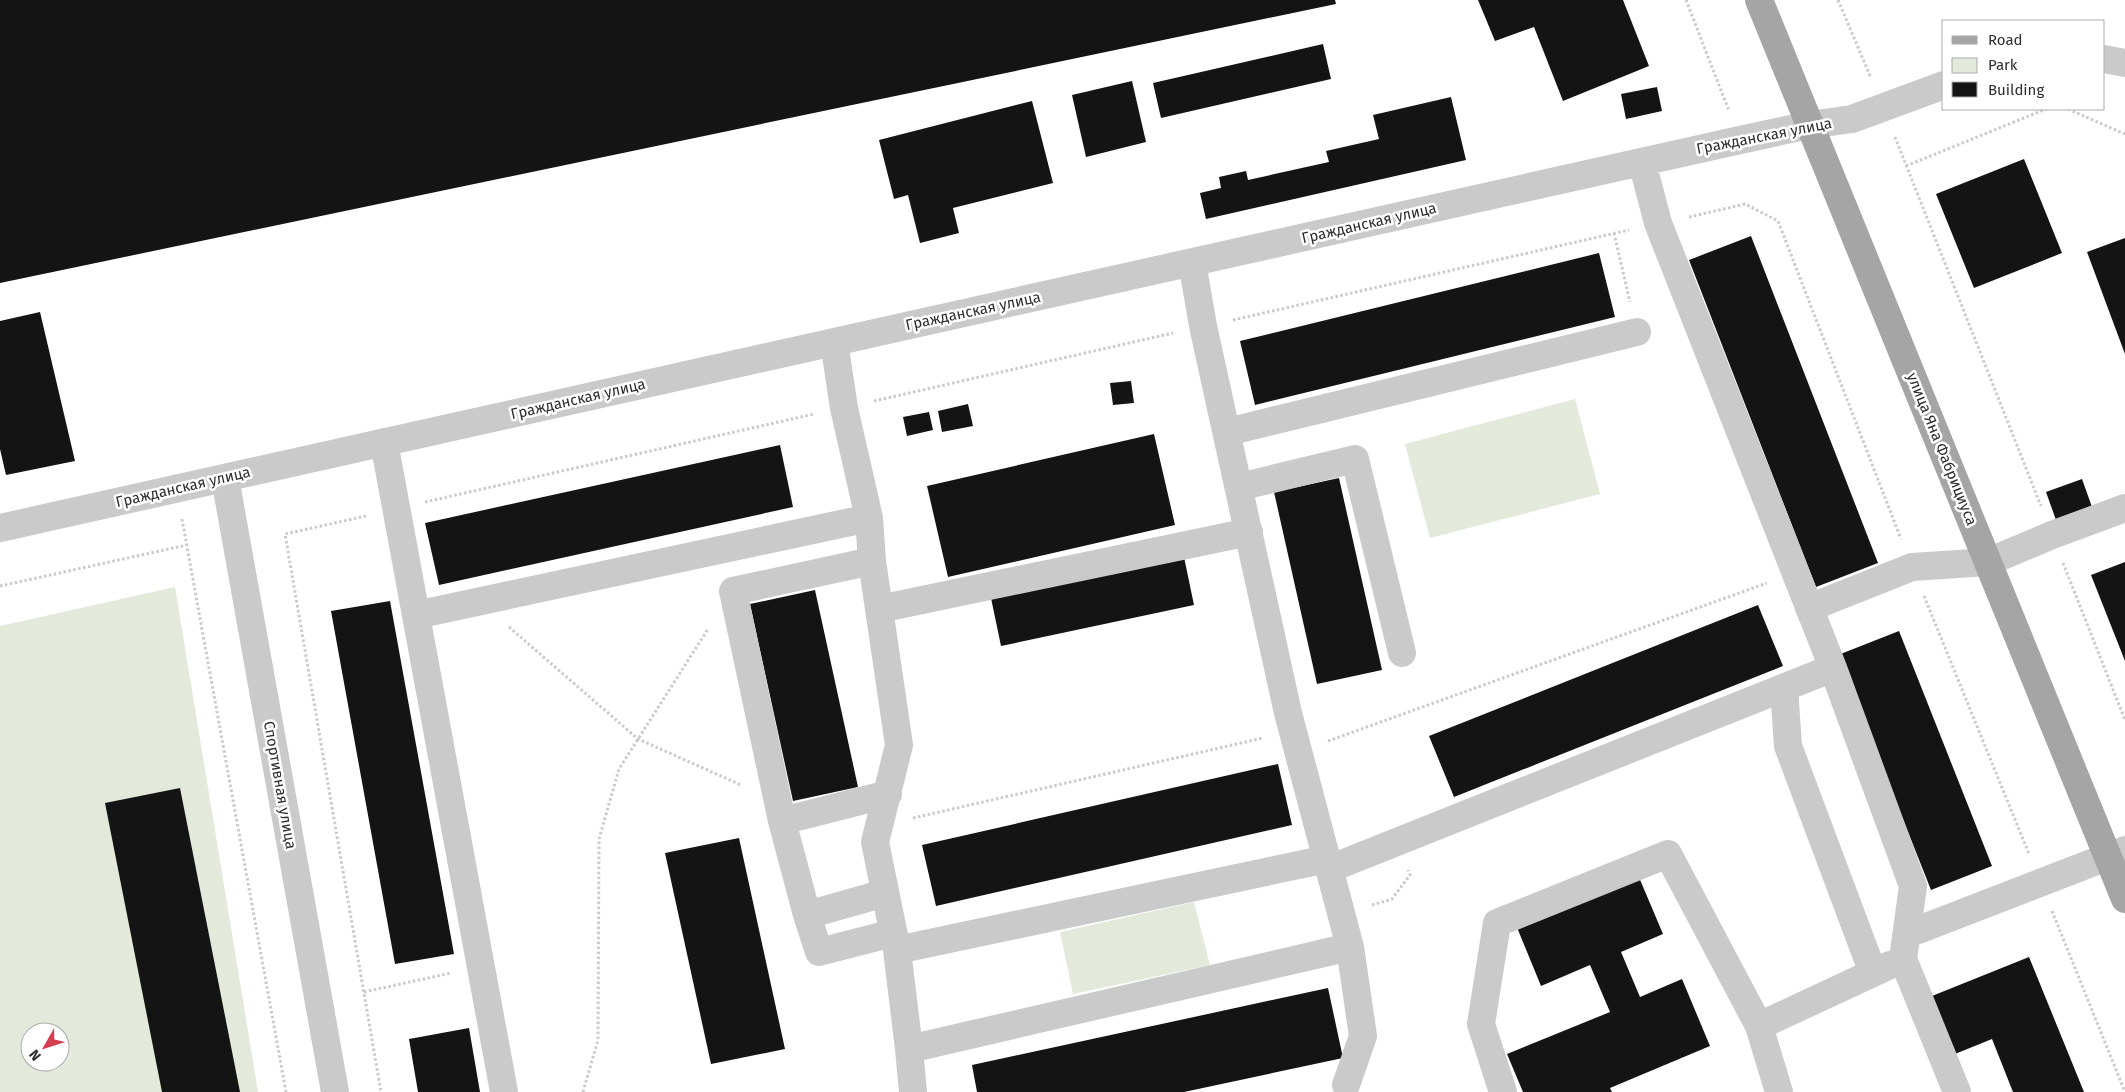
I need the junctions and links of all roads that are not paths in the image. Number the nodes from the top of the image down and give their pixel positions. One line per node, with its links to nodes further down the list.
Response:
1 (1759, 0): 5 (main road, улица Яна Фабрициуса)
2 (2105, 58): 3 (street)
3 (2125, 63)
4 (1942, 86): 5 (street, Гражданская улица)
5 (1810, 125): 6 (street, Гражданская улица); 19 (main road, улица Яна Фабрициуса)
6 (1642, 162): 7 (street, Гражданская улица); 20 (street)
7 (1192, 262): 9 (street, Гражданская улица); 10 (street)
8 (1637, 332): 10 (street)
9 (834, 342): 11 (street, Гражданская улица); 15 (street)
10 (1227, 432): 13 (street)
11 (384, 442): 12 (street, Гражданская улица); 22 (street)
12 (225, 478): 16 (street, Гражданская улица); 40 (street, Спортивная улица)
13 (1239, 487): 17 (street); 23 (street)
14 (2125, 508): 19 (street)
15 (869, 518): 18 (street); 22 (street)
16 (0, 528)
17 (1249, 532): 21 (street); 29 (street)
18 (872, 561): 21 (street); 27 (street)
19 (1988, 562): 20 (street); 28 (main road, улица Яна Фабрициуса)
20 (1809, 608): 24 (street)
21 (879, 609): 26 (street)
22 (416, 615): 41 (street)
23 (1402, 653)
24 (1833, 668): 25 (street); 34 (street)
25 (1784, 688): 29 (street); 36 (street)
26 (888, 794): 27 (street); 30 (street)
27 (780, 811): 32 (street)
28 (2116, 852): 31 (main road, улица Яна Фабрициуса); 34 (street)
29 (1328, 864): 33 (street); 35 (street)
30 (885, 893): 32 (street); 33 (street)
31 (2125, 899)
32 (807, 915): 33 (street)
33 (895, 942): 38 (street)
34 (1905, 946): 36 (street); 45 (street)
35 (1350, 947): 38 (street); 39 (street)
36 (1873, 973): 37 (street)
37 (1759, 1026): 43 (street); 44 (street)
38 (910, 1049): 42 (street)
39 (1346, 1084)
40 (335, 1092)
41 (504, 1092)
42 (913, 1092)
43 (1503, 1092)
44 (1779, 1092)
45 (1958, 1092)

